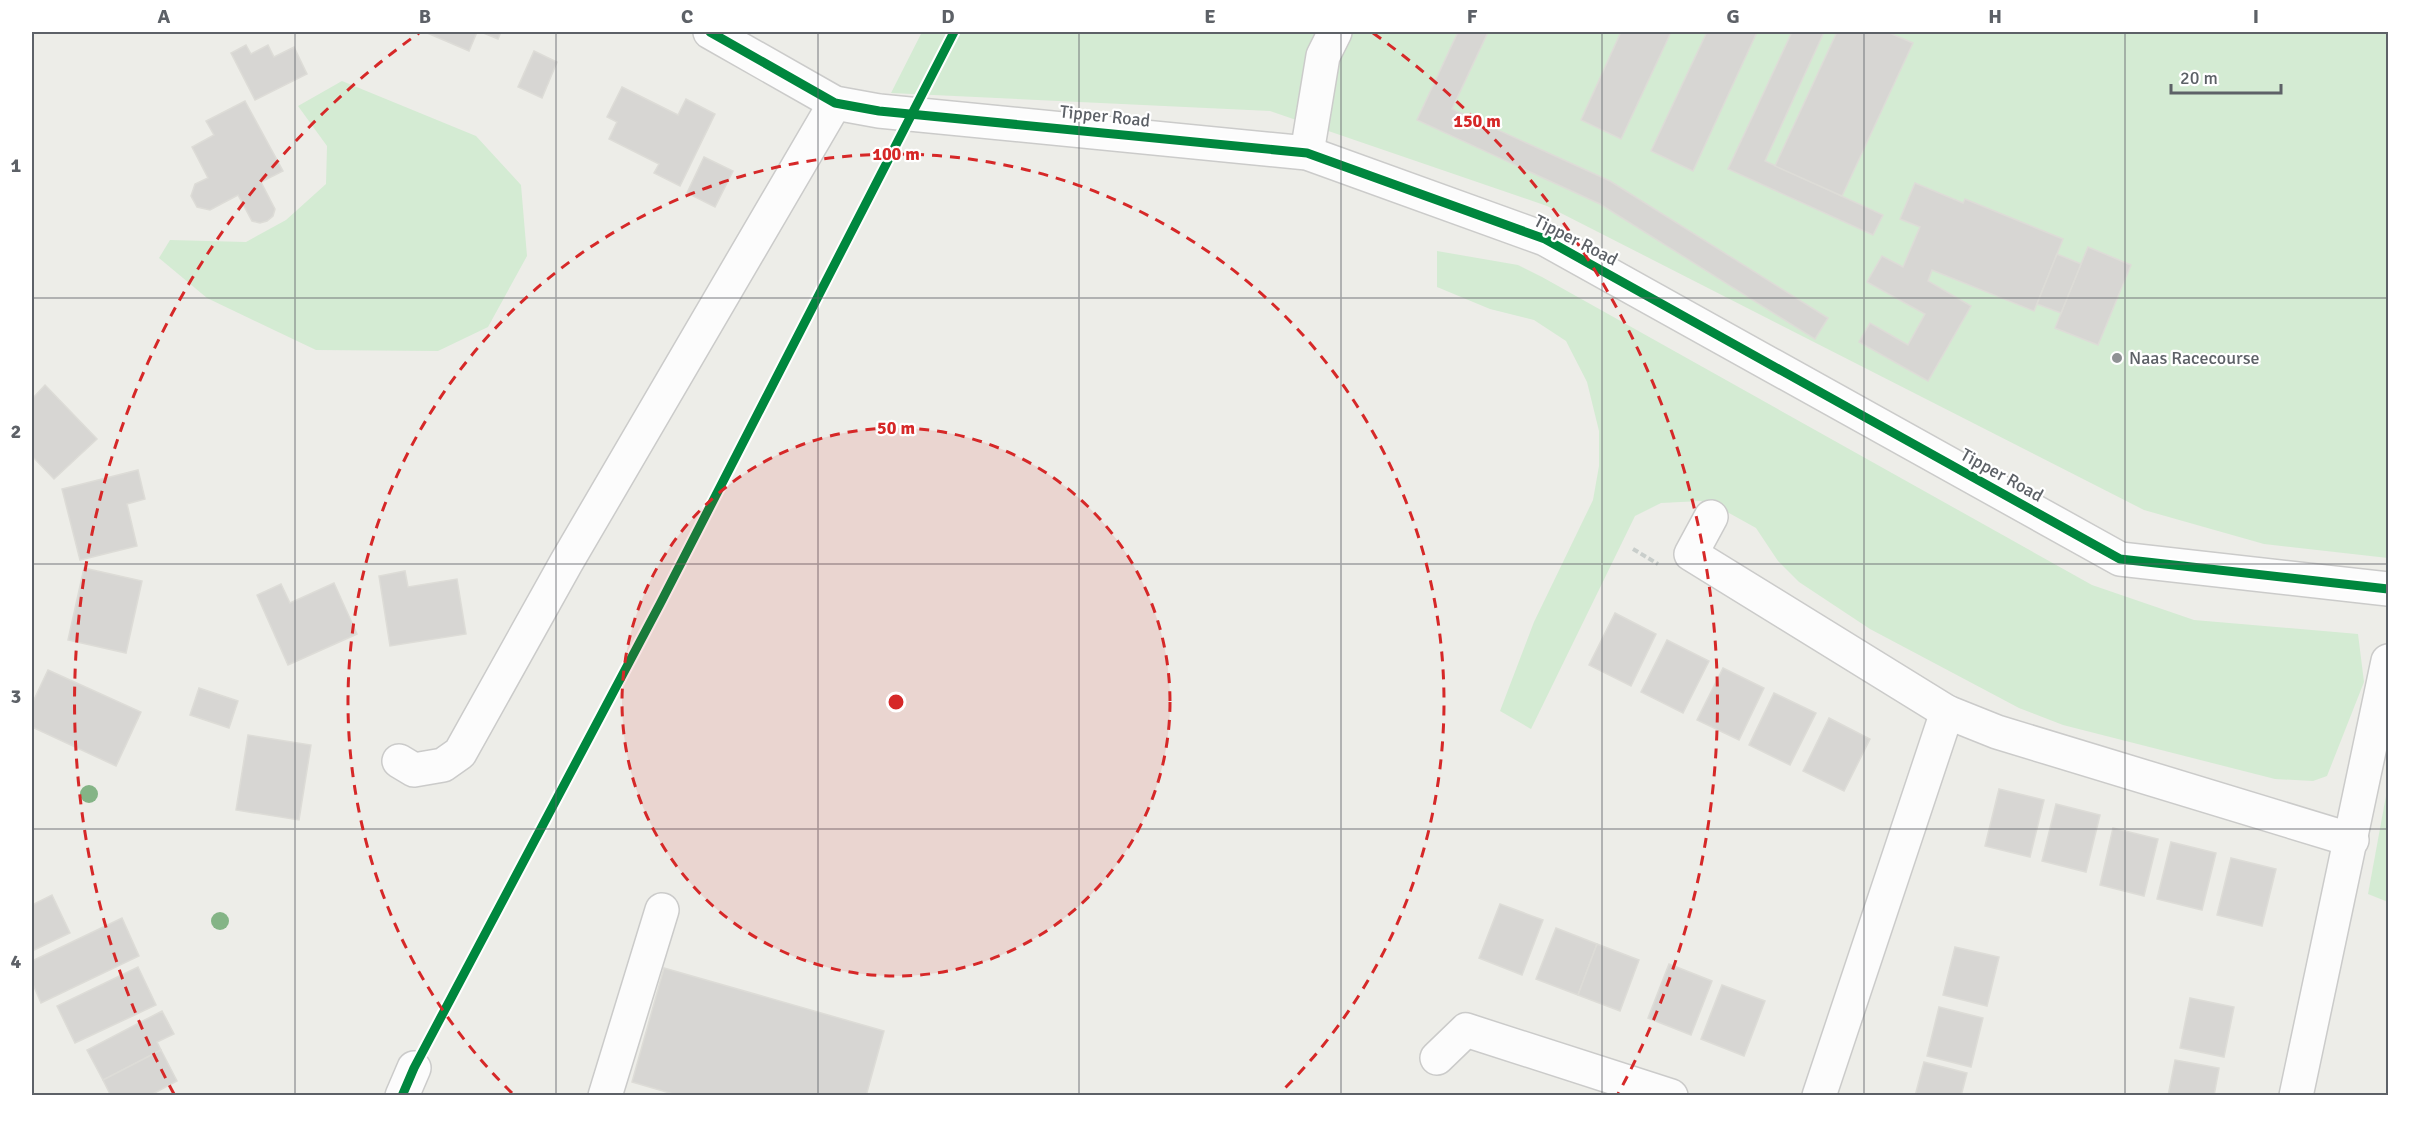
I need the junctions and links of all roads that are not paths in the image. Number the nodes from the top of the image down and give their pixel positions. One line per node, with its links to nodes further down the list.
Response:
1 (710, 32): 3 (street, Tipper Road)
2 (1335, 32): 4 (street)
3 (835, 103): 4 (street, Tipper Road); 9 (street)
4 (1307, 153): 6 (street, Tipper Road)
5 (1711, 517): 8 (street)
6 (2388, 589)
7 (2388, 661): 10 (street)
8 (1947, 712): 10 (street); 15 (street)
9 (399, 760)
10 (2352, 840): 16 (street)
11 (662, 910): 13 (street)
12 (1437, 1058): 14 (street)
13 (605, 1095)
14 (1671, 1095)
15 (1819, 1095)
16 (2296, 1095)

